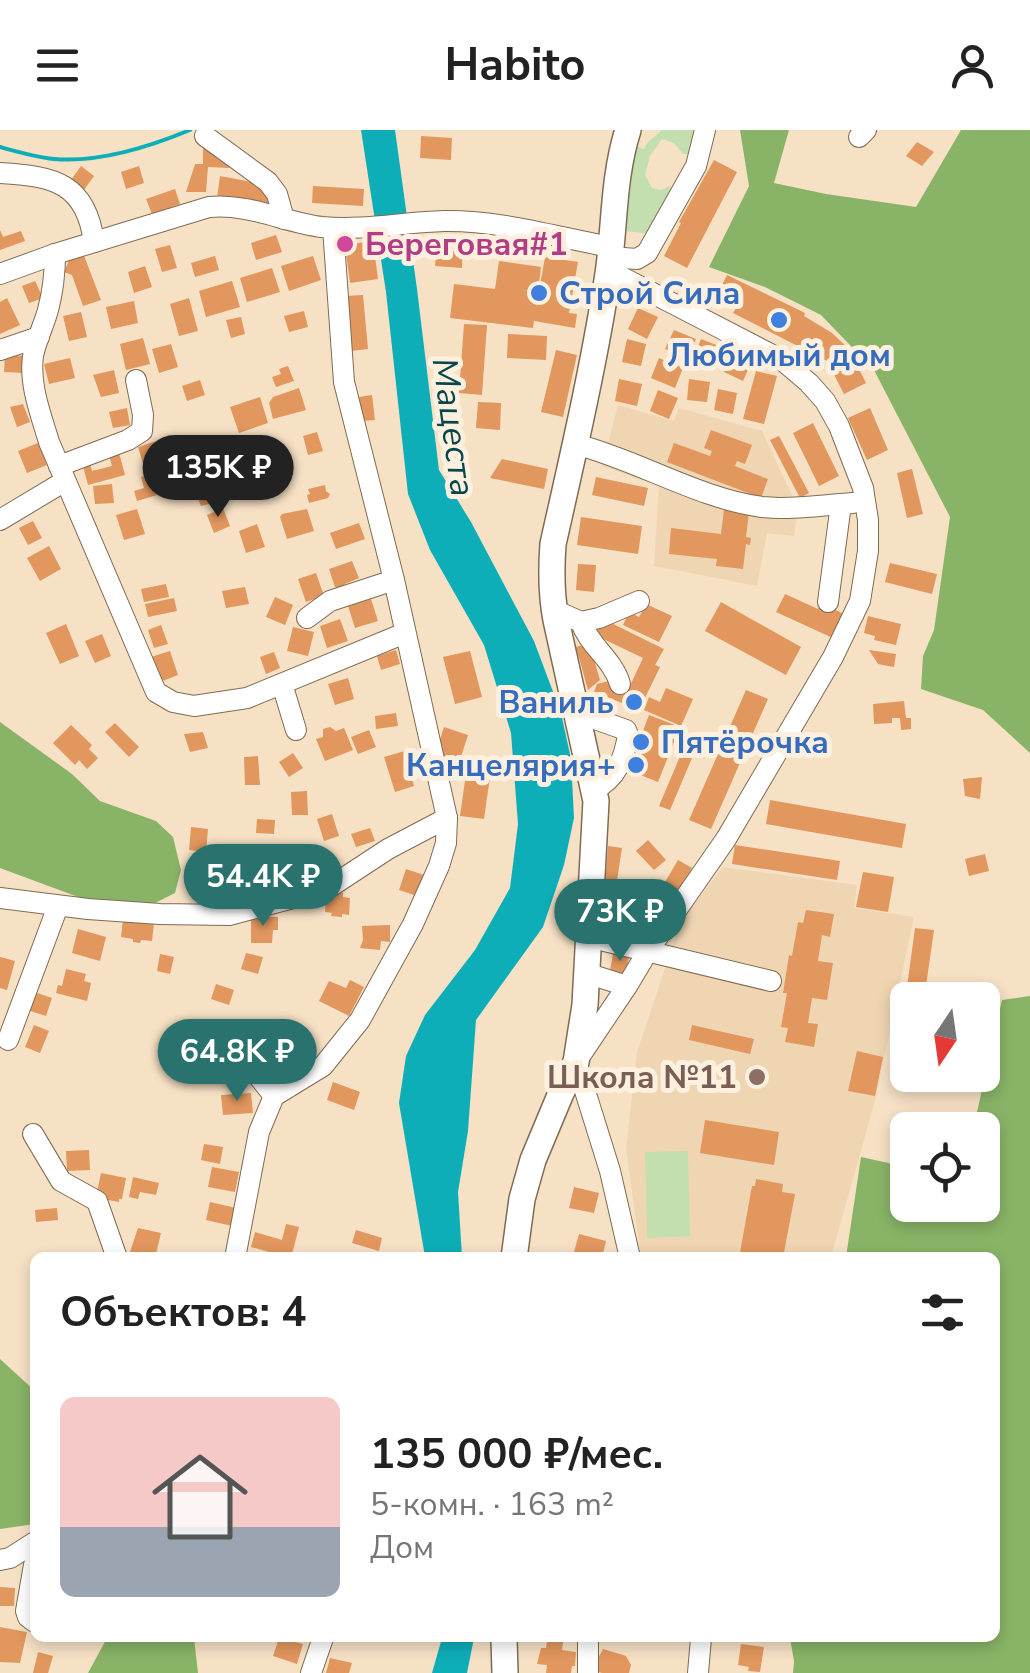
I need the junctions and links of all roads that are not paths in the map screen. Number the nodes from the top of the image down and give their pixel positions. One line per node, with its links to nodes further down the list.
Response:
1 (628, 130): 9 (main road)
2 (706, 130): 9 (street)
3 (205, 136): 5 (street)
4 (0, 173): 7 (street)
5 (284, 218): 6 (street); 7 (street)
6 (332, 228): 9 (street); 19 (street)
7 (94, 242): 8 (street)
8 (54, 254): 10 (street); 11 (street)
9 (610, 258): 14 (main road); 16 (street)
10 (0, 274)
11 (39, 337): 12 (street); 15 (street)
12 (0, 350)
13 (136, 380): 15 (street)
14 (575, 444): 17 (street); 22 (main road)
15 (62, 474): 18 (street); 26 (street)
16 (865, 502): 17 (street); 35 (street)
17 (841, 504): 21 (street)
18 (0, 520)
19 (394, 580): 23 (street); 25 (street)
20 (639, 600): 24 (street)
21 (828, 602)
22 (554, 610): 24 (street); 28 (main road)
23 (307, 618)
24 (581, 622): 27 (street)
25 (405, 633): 26 (street); 31 (street)
26 (282, 684): 29 (street)
27 (620, 684)
28 (578, 713): 30 (main road); 30 (street)
29 (296, 730)
30 (594, 790): 34 (main road)
31 (448, 818): 33 (street); 42 (street)
32 (0, 898): 33 (street)
33 (58, 906): 39 (street)
34 (588, 937): 35 (street); 36 (main road)
35 (648, 951): 37 (street); 38 (street)
36 (586, 973): 38 (street); 40 (main road)
37 (770, 981)
38 (628, 986): 40 (street)
39 (8, 1040)
40 (576, 1062): 46 (main road); 47 (street)
41 (250, 1066): 42 (street)
42 (274, 1096): 45 (street)
43 (34, 1134): 44 (street)
44 (115, 1252)
45 (236, 1252)
46 (515, 1252)
47 (629, 1252)
48 (30, 1545): 49 (street)
49 (0, 1560)
50 (30, 1588): 51 (street)
51 (30, 1618)
52 (322, 1642): 56 (street)
53 (504, 1642): 57 (main road)
54 (588, 1642): 58 (street)
55 (700, 1642): 59 (street)
56 (311, 1673)
57 (505, 1673)
58 (588, 1673)
59 (698, 1673)

